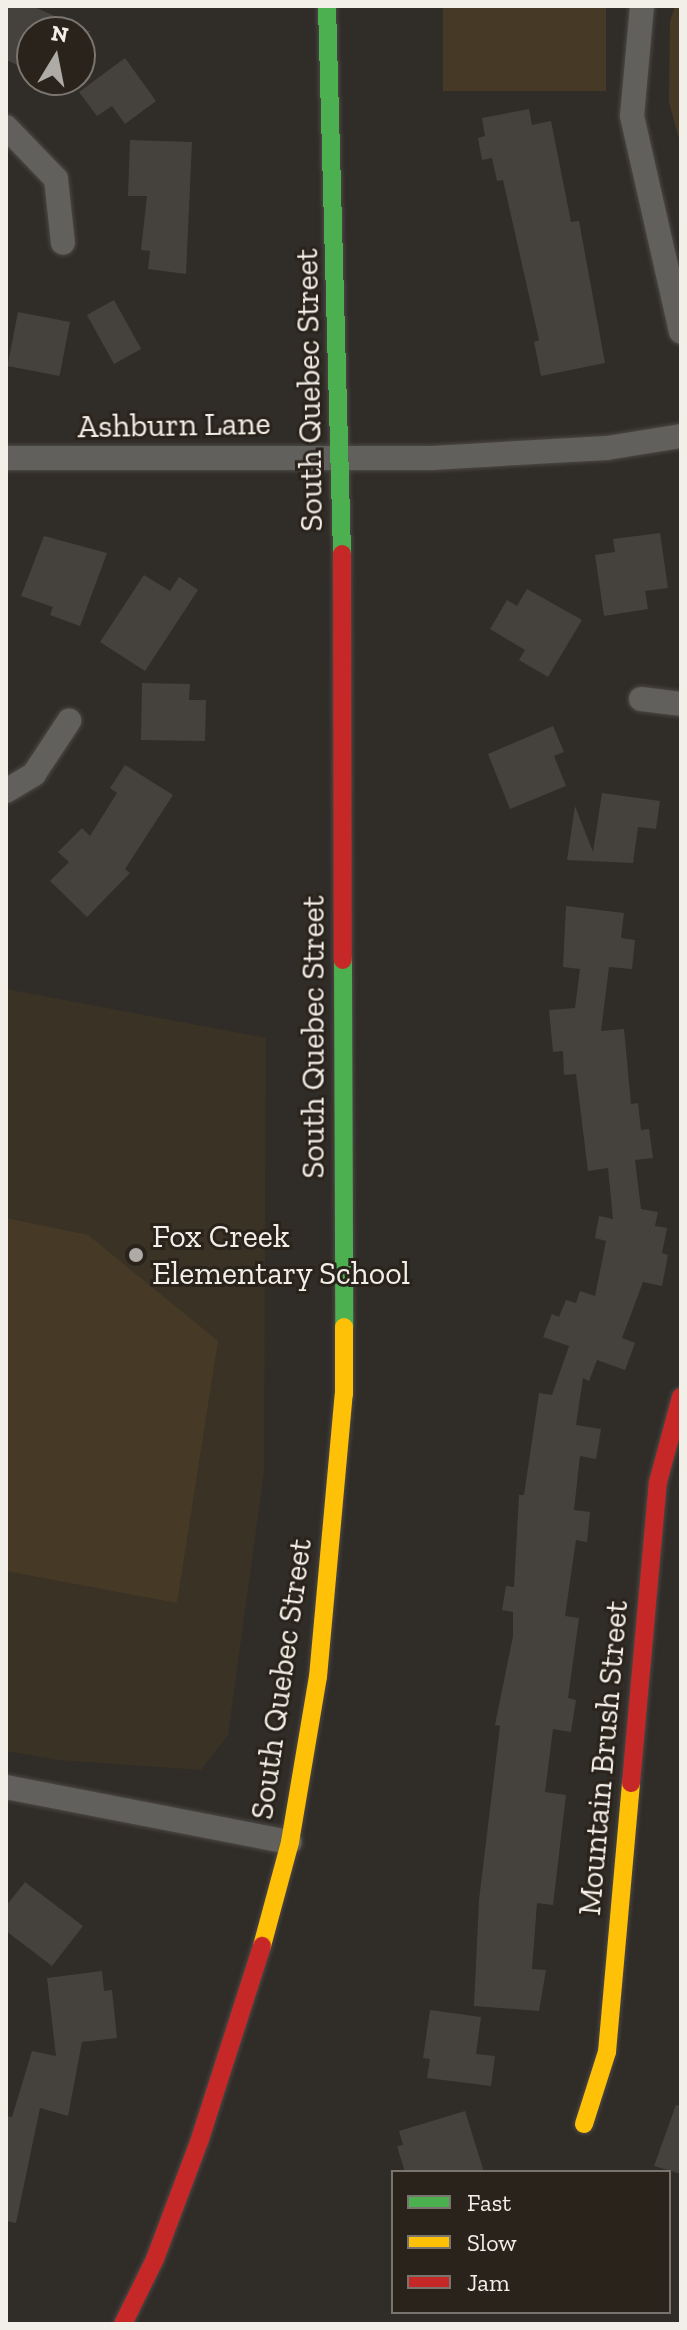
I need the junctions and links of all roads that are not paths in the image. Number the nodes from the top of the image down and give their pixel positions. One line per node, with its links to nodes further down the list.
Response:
1 (327, 6): 7 (main road, South Quebec Street)
2 (642, 6): 5 (street)
3 (6, 127): 4 (street)
4 (63, 243)
5 (681, 331)
6 (681, 436): 7 (street, Ashburn Lane)
7 (342, 455): 8 (street, Ashburn Lane); 15 (main road, South Quebec Street)
8 (6, 458)
9 (641, 699): 10 (street)
10 (681, 704)
11 (69, 721): 12 (street)
12 (6, 791)
13 (681, 1397): 16 (main road, Mountain Brush Street)
14 (6, 1787): 15 (street)
15 (290, 1842): 17 (main road, South Quebec Street)
16 (584, 2124)
17 (123, 2324)

